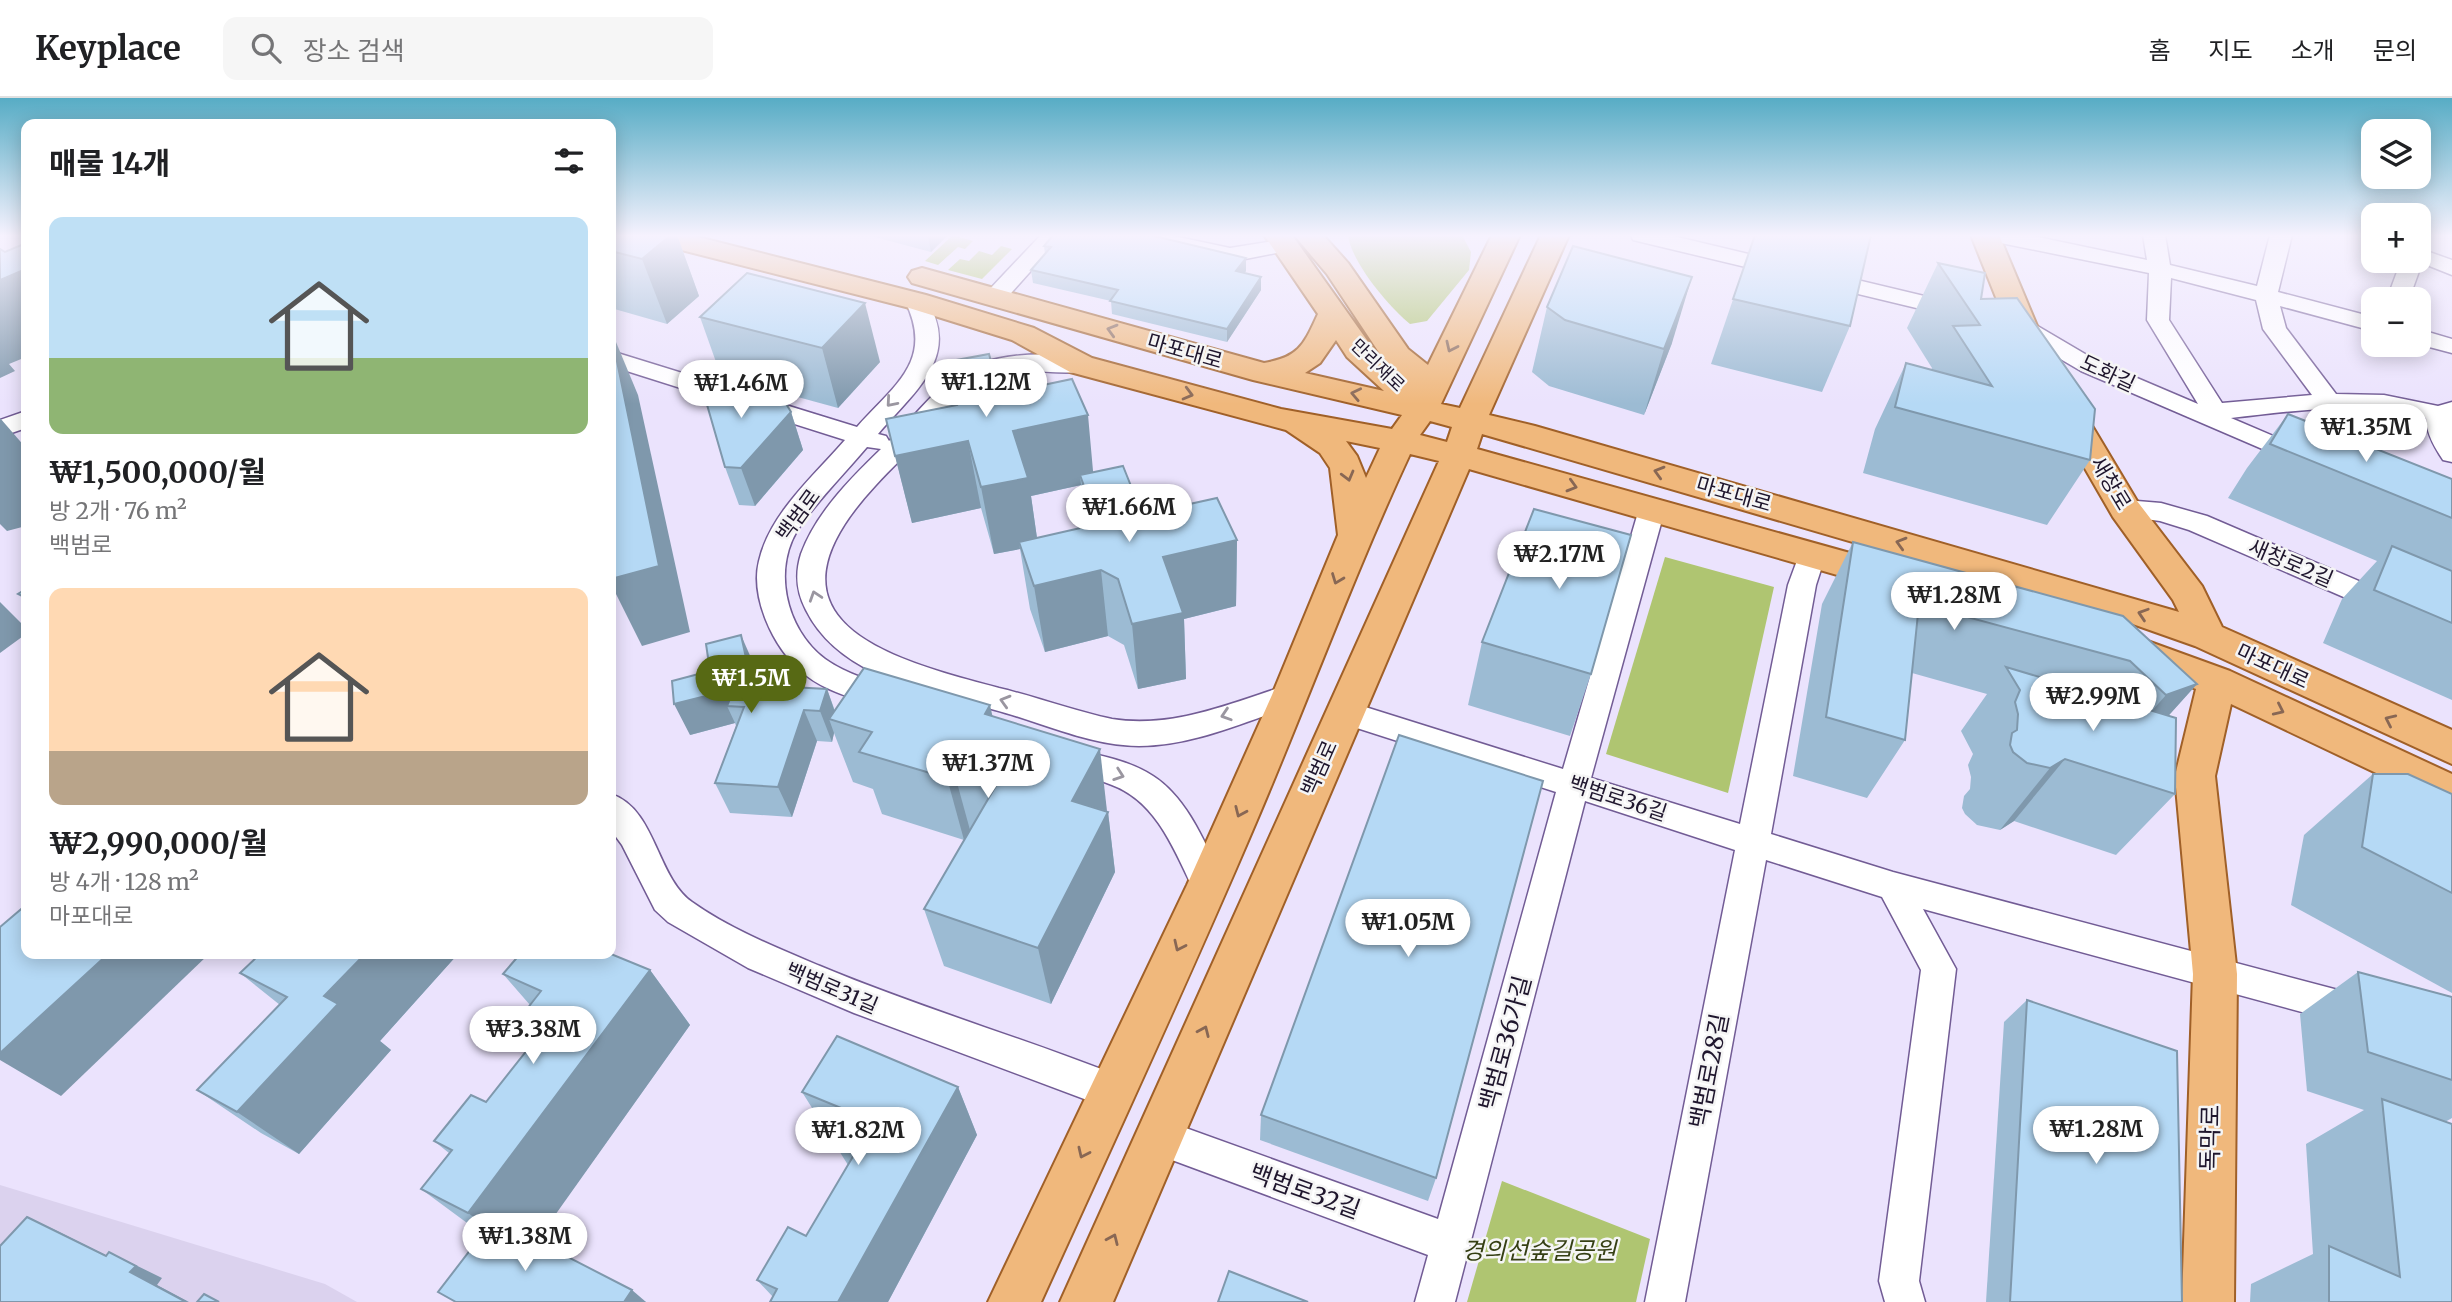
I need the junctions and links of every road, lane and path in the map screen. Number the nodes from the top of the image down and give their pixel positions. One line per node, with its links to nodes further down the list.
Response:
1 (877, 291): 14 (main road, 마포대로)
2 (978, 291): 13 (main road, 마포대로)
3 (1000, 291): 13 (street)
4 (1320, 291): 15 (main road, 만리재로)
5 (1353, 291): 24 (main road, 만리재로)
6 (1478, 291): 24 (main road, one-way to 24)
7 (1529, 291): 20 (main road, 백범로)
8 (1877, 291): 16 (street)
9 (1994, 291): 16 (main road, 새창로)
10 (2159, 291): 27 (street)
11 (2254, 291): 12 (street)
12 (2266, 294): 17 (street); 25 (street)
13 (996, 296): 23 (main road, 마포대로, one-way to 13)
14 (916, 301): 22 (main road, 마포대로); 33 (street, 백범로, one-way to 33)
15 (1333, 314): 23 (main road); 24 (main road, 만리재로)
16 (1999, 321): 27 (street, 도화길); 41 (main road, 새창로)
17 (2361, 321)
18 (2431, 340): 19 (street)
19 (2452, 346)
20 (1498, 359): 31 (main road, 백범로); 32 (main road)
21 (616, 360): 33 (street)
22 (1081, 365): 28 (main road, 마포대로, one-way to 28); 35 (street, 백범로)
23 (1264, 373): 24 (main road, 마포대로, one-way to 23)
24 (1428, 397): 31 (main road, 만리재로); 34 (main road)
25 (2329, 401): 26 (street, 도화길); 27 (street, 도화길)
26 (2445, 412): 36 (street)
27 (2207, 413): 38 (street, 도화길)
28 (1282, 419): 34 (main road, 마포대로); 42 (main road, one-way to 42)
29 (21, 421): 30 (street)
30 (0, 429)
31 (1467, 431): 32 (main road, 마포대로); 34 (main road, 마포대로); 37 (main road, 마포대로); 39 (main road, 백범로)
32 (1524, 433): 46 (main road, 마포대로, one-way to 32)
33 (861, 437): 35 (street); 50 (street, 백범로)
34 (1400, 441): 42 (main road)
35 (895, 448): 49 (street, 백범로, one-way to 35)
36 (2452, 454)
37 (1506, 467): 39 (main road); 40 (main road, 마포대로, one-way to 40)
38 (2325, 468)
39 (1432, 509): 51 (main road, 백범로)
40 (1652, 509): 43 (main road, 마포대로); 54 (street)
41 (2125, 509): 45 (street, 새창로2길); 46 (main road, 새창로)
42 (1354, 537): 49 (main road, one-way to 49)
43 (1812, 554): 44 (main road, 마포대로); 57 (street)
44 (1927, 588)
45 (2452, 632)
46 (2208, 636): 52 (main road, 마포대로, one-way to 46)
47 (2093, 637): 48 (main road, 마포대로)
48 (2217, 681): 55 (main road, 마포대로, one-way to 55); 60 (main road, 독막로)
49 (1292, 695): 58 (main road, one-way to 58)
50 (918, 708)
51 (1343, 712): 54 (street, 백범로36길); 63 (main road, 백범로, one-way to 51)
52 (2452, 748)
53 (1041, 752): 58 (street, one-way to 58)
54 (1574, 783): 57 (street, 백범로36길); 64 (street, 백범로36가길)
55 (2452, 792)
56 (616, 814): 62 (street, 백범로31길)
57 (1753, 841): 59 (street, 백범로36길); 68 (street, 백범로28길)
58 (1208, 885): 62 (main road, one-way to 62)
59 (1893, 886): 60 (street, 백범로36길); 69 (street)
60 (2215, 974): 61 (street); 70 (main road, 독막로)
61 (2386, 1018)
62 (1111, 1091): 65 (main road, one-way to 65)
63 (1158, 1137): 64 (street, 백범로32길); 66 (main road, 백범로, one-way to 63)
64 (1452, 1244): 67 (street, 백범로36가길)
65 (1014, 1302)
66 (1086, 1302)
67 (1435, 1302)
68 (1665, 1302)
69 (1905, 1302)
70 (2208, 1302)

